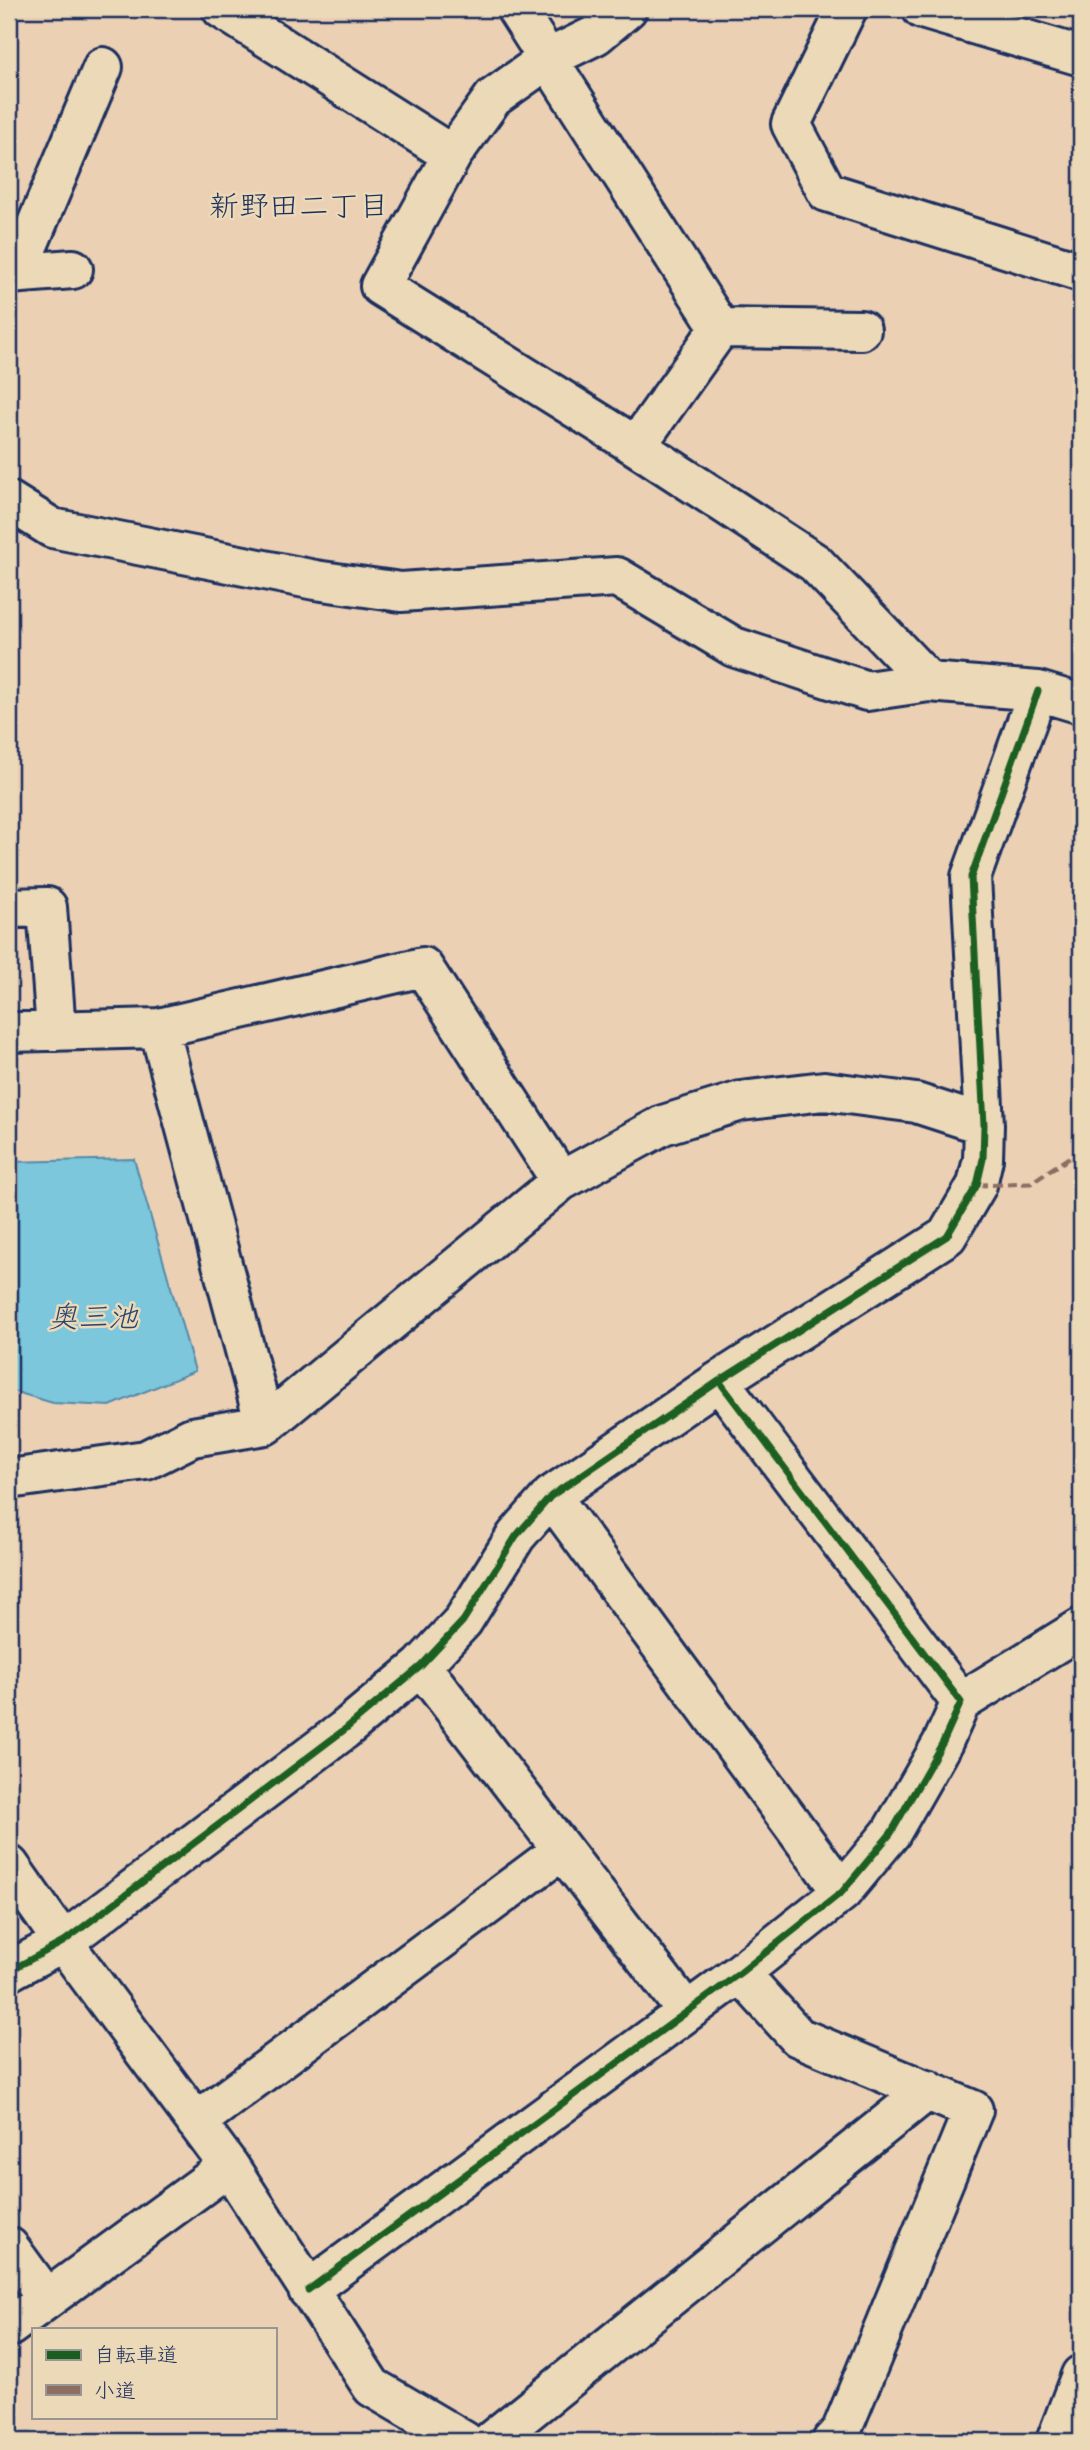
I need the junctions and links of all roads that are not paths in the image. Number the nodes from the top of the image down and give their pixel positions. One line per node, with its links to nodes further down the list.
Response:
1 (222, 9): 9 (street)
2 (516, 9): 7 (street)
3 (626, 9): 7 (street)
4 (847, 9): 11 (street)
5 (922, 9): 6 (street)
6 (1081, 56)
7 (549, 58): 9 (street); 13 (street)
8 (103, 67): 12 (street)
9 (452, 155): 15 (street)
10 (73, 269): 12 (street)
11 (1081, 272)
12 (13, 274)
13 (720, 328): 14 (street); 15 (street)
14 (861, 330)
15 (636, 446): 17 (street)
16 (9, 501): 17 (street)
17 (929, 682): 18 (street)
18 (1038, 691): 19 (street); 24 (street)
19 (1081, 704)
20 (9, 908): 22 (street)
21 (159, 1028): 22 (street); 25 (street); 27 (street)
22 (56, 1031): 23 (street)
23 (9, 1032)
24 (984, 1125): 25 (street); 26 (street)
25 (561, 1181): 27 (street)
26 (719, 1381): 29 (street); 32 (street)
27 (265, 1425): 28 (street)
28 (9, 1479)
29 (551, 1496): 31 (street); 35 (street)
30 (1081, 1628): 32 (street)
31 (421, 1666): 33 (street); 36 (street)
32 (961, 1702): 35 (street)
33 (562, 1850): 39 (street); 41 (street)
34 (9, 1865): 36 (street)
35 (842, 1892): 38 (street)
36 (63, 1942): 37 (street); 41 (street)
37 (9, 1971)
38 (740, 1973): 39 (street); 40 (street)
39 (687, 2012): 44 (street)
40 (928, 2090): 49 (street); 50 (street)
41 (196, 2122): 42 (street)
42 (229, 2166): 44 (street); 45 (street)
43 (9, 2247): 45 (street)
44 (308, 2290): 48 (street)
45 (47, 2299): 46 (street)
46 (9, 2327)
47 (1081, 2375): 51 (street)
48 (464, 2441)
49 (491, 2441)
50 (832, 2441)
51 (1056, 2441)

